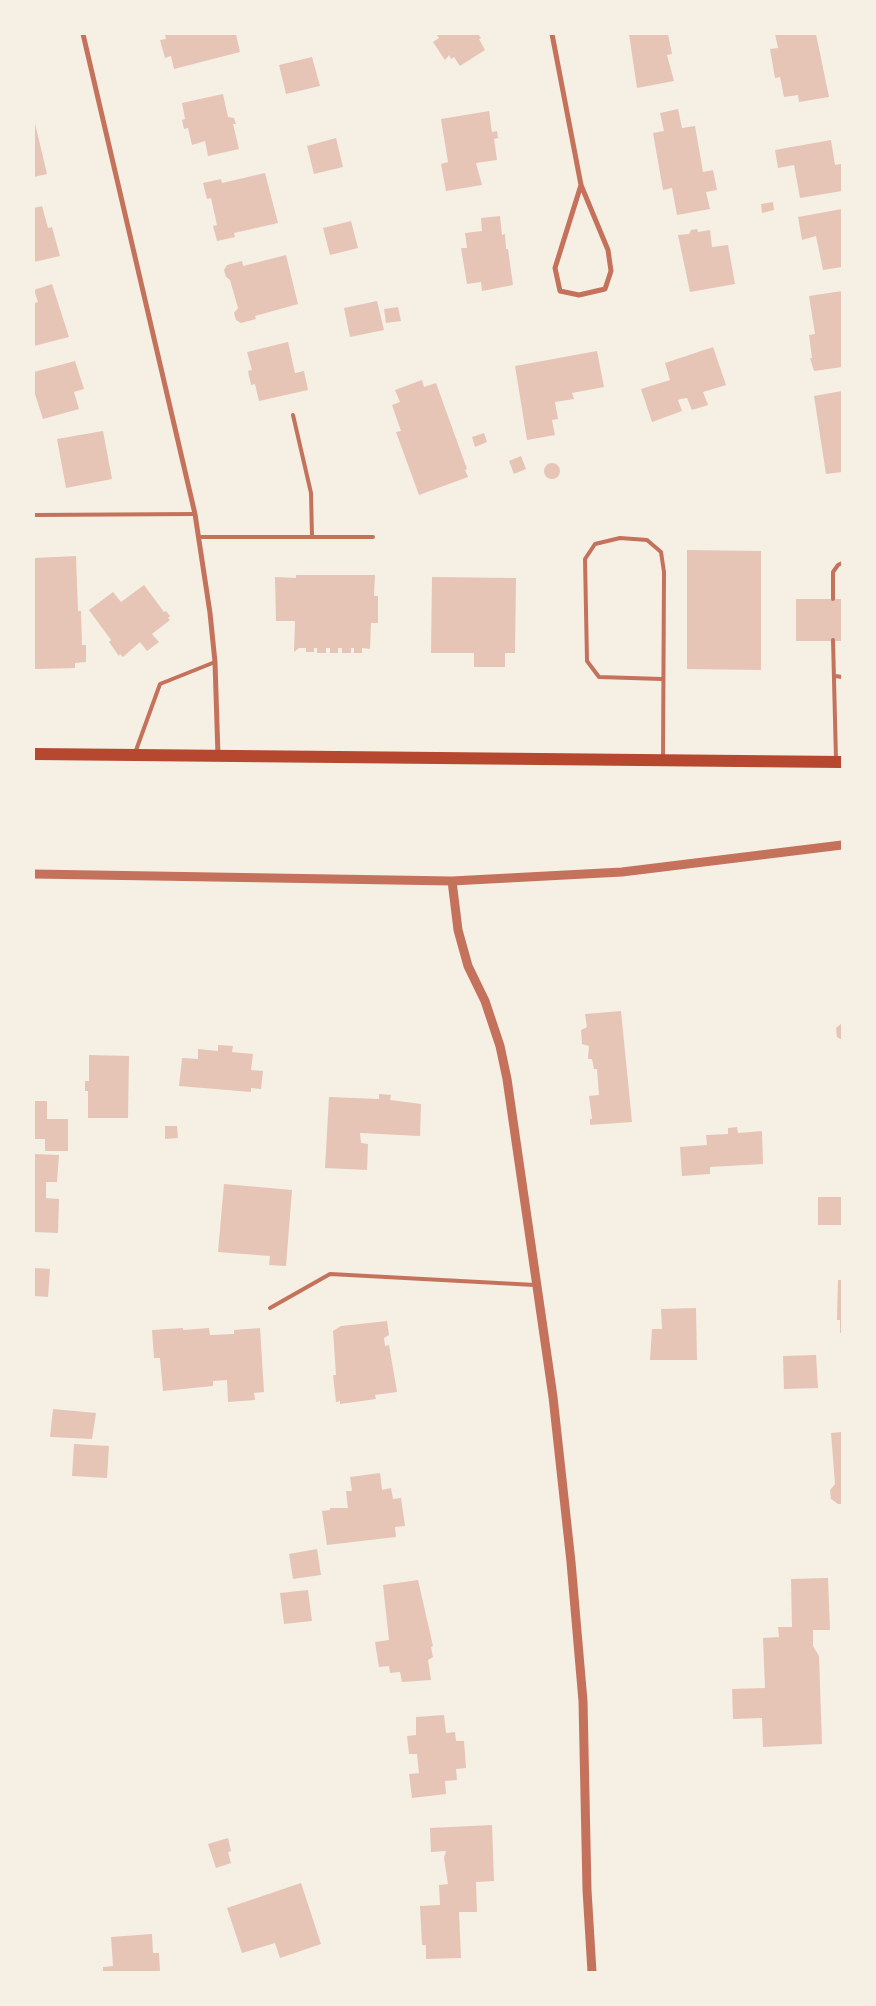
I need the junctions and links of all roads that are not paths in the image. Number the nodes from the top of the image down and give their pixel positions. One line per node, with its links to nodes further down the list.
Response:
1 (82, 34): 5 (street)
2 (552, 34): 3 (street)
3 (581, 185): 3 (street)
4 (293, 414): 7 (lane)
5 (195, 514): 6 (lane); 8 (street)
6 (34, 515)
7 (312, 536): 8 (lane); 9 (lane)
8 (198, 537): 13 (street)
9 (373, 537)
10 (842, 562): 11 (lane)
11 (833, 599)
12 (833, 640): 14 (lane)
13 (215, 662): 18 (lane); 19 (street)
14 (834, 676): 15 (lane); 21 (lane)
15 (842, 676)
16 (662, 680): 16 (lane); 20 (lane)
17 (34, 754): 18 (main road)
18 (134, 755): 19 (main road)
19 (218, 756): 20 (main road)
20 (664, 761): 21 (main road)
21 (839, 762)
22 (842, 845): 24 (street)
23 (34, 874): 24 (street)
24 (452, 881): 25 (street)
25 (538, 1286): 26 (lane); 27 (street)
26 (270, 1308)
27 (592, 1972)

